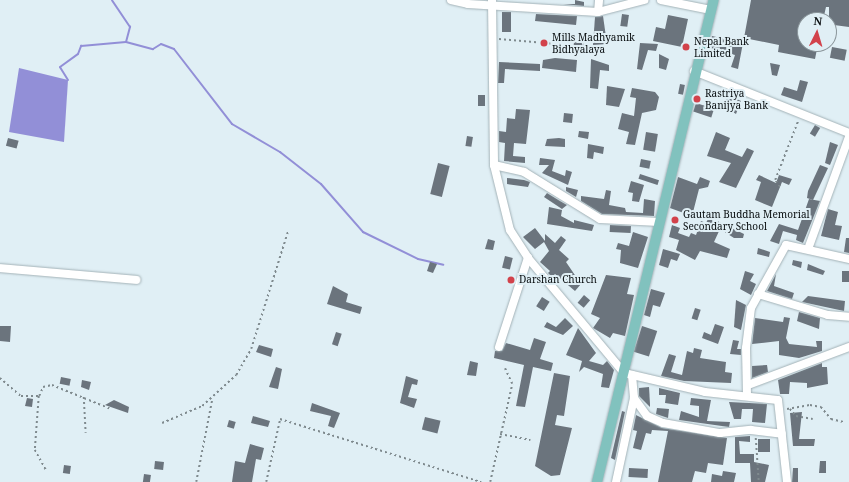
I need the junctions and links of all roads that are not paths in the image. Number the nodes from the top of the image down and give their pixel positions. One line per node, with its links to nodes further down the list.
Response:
1 (451, 0): 6 (street)
2 (599, 0): 9 (street)
3 (644, 0): 9 (street)
4 (661, 0): 8 (street)
5 (714, 0): 8 (main road)
6 (492, 2): 7 (street); 13 (street)
7 (546, 4): 9 (street)
8 (711, 10): 10 (main road)
9 (598, 12)
10 (694, 71): 11 (street); 14 (main road)
11 (849, 132)
12 (849, 137): 15 (street)
13 (494, 165): 14 (street); 16 (street)
14 (659, 222): 24 (main road)
15 (808, 249): 17 (street); 20 (street)
16 (528, 258): 23 (street); 24 (street)
17 (849, 259)
18 (0, 268): 19 (street)
19 (136, 280)
20 (758, 294): 21 (street); 25 (street)
21 (849, 317)
22 (849, 347): 25 (street)
23 (499, 348)
24 (628, 374): 26 (street); 27 (street); 29 (main road)
25 (748, 385): 26 (street)
26 (747, 395): 28 (street)
27 (634, 398): 28 (street); 30 (street)
28 (782, 434): 31 (street)
29 (597, 482)
30 (616, 482)
31 (787, 482)

